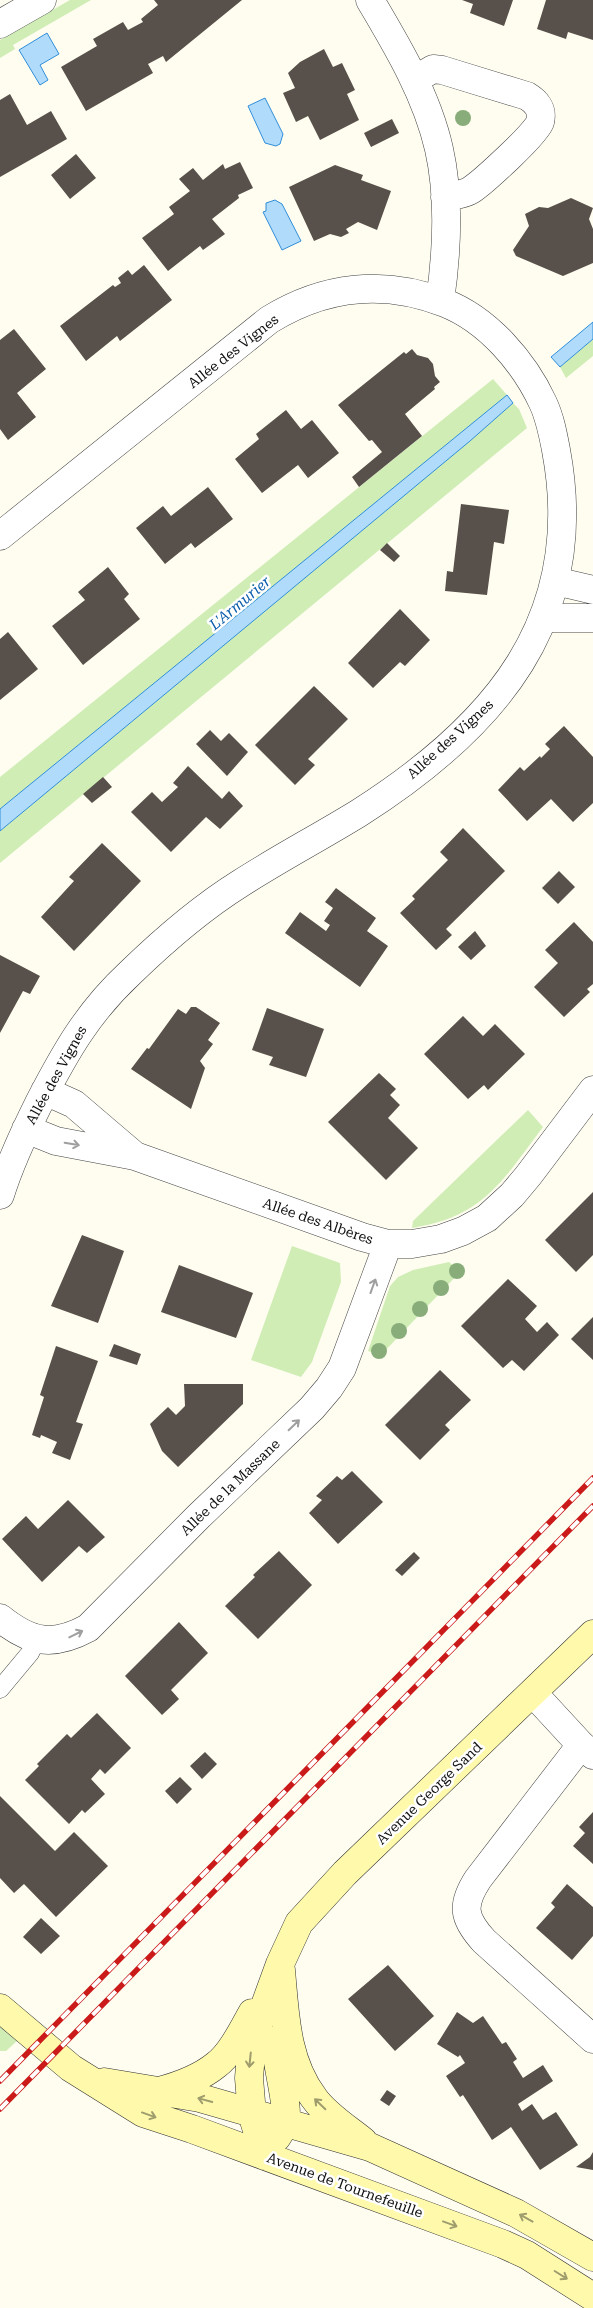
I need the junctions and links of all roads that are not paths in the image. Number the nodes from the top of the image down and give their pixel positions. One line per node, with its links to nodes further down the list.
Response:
1 (42, 0): 3 (street)
2 (370, 0): 4 (street)
3 (0, 24)
4 (414, 80): 5 (street); 5 (street)
5 (445, 197): 6 (street)
6 (440, 301): 7 (street, Allée des Vignes); 8 (street, Allée des Vignes)
7 (0, 536)
8 (555, 581): 9 (street); 10 (street, Allée des Vignes)
9 (593, 590)
10 (544, 618): 11 (street); 13 (street, Allée des Vignes)
11 (593, 618)
12 (593, 1090): 17 (street, Allée des Albères)
13 (45, 1091): 14 (street, Allée des Vignes); 15 (street, Allée des Albères)
14 (26, 1129): 15 (street, Allée des Albères, one-way to 15); 16 (street, Allée des Vignes)
15 (135, 1156): 17 (street, Allée des Albères)
16 (0, 1195)
17 (388, 1244): 20 (street, Allée de la Massane, one-way to 17)
18 (0, 1618): 20 (street, Allée de la Massane)
19 (593, 1634): 22 (street, Avenue George Sand)
20 (37, 1639): 21 (lane)
21 (0, 1689)
22 (533, 1693): 23 (street); 24 (street, Avenue George Sand)
23 (587, 1750): 26 (street)
24 (280, 1964): 28 (street); 29 (street, Avenue George Sand, one-way to 29); 30 (street, Avenue George Sand); 31 (street, one-way to 24)
25 (0, 2008): 27 (street, Avenue de Tournefeuille)
26 (593, 2039)
27 (82, 2074): 28 (street); 32 (street, Avenue de Tournefeuille, one-way to 32)
28 (158, 2091): 29 (street, one-way to 28)
29 (252, 2114): 30 (street); 32 (street, Avenue George Sand)
30 (285, 2123): 31 (street); 32 (street)
31 (370, 2147): 33 (street, one-way to 31)
32 (265, 2156): 34 (street, Avenue de Tournefeuille, one-way to 34)
33 (593, 2257)
34 (593, 2298)

